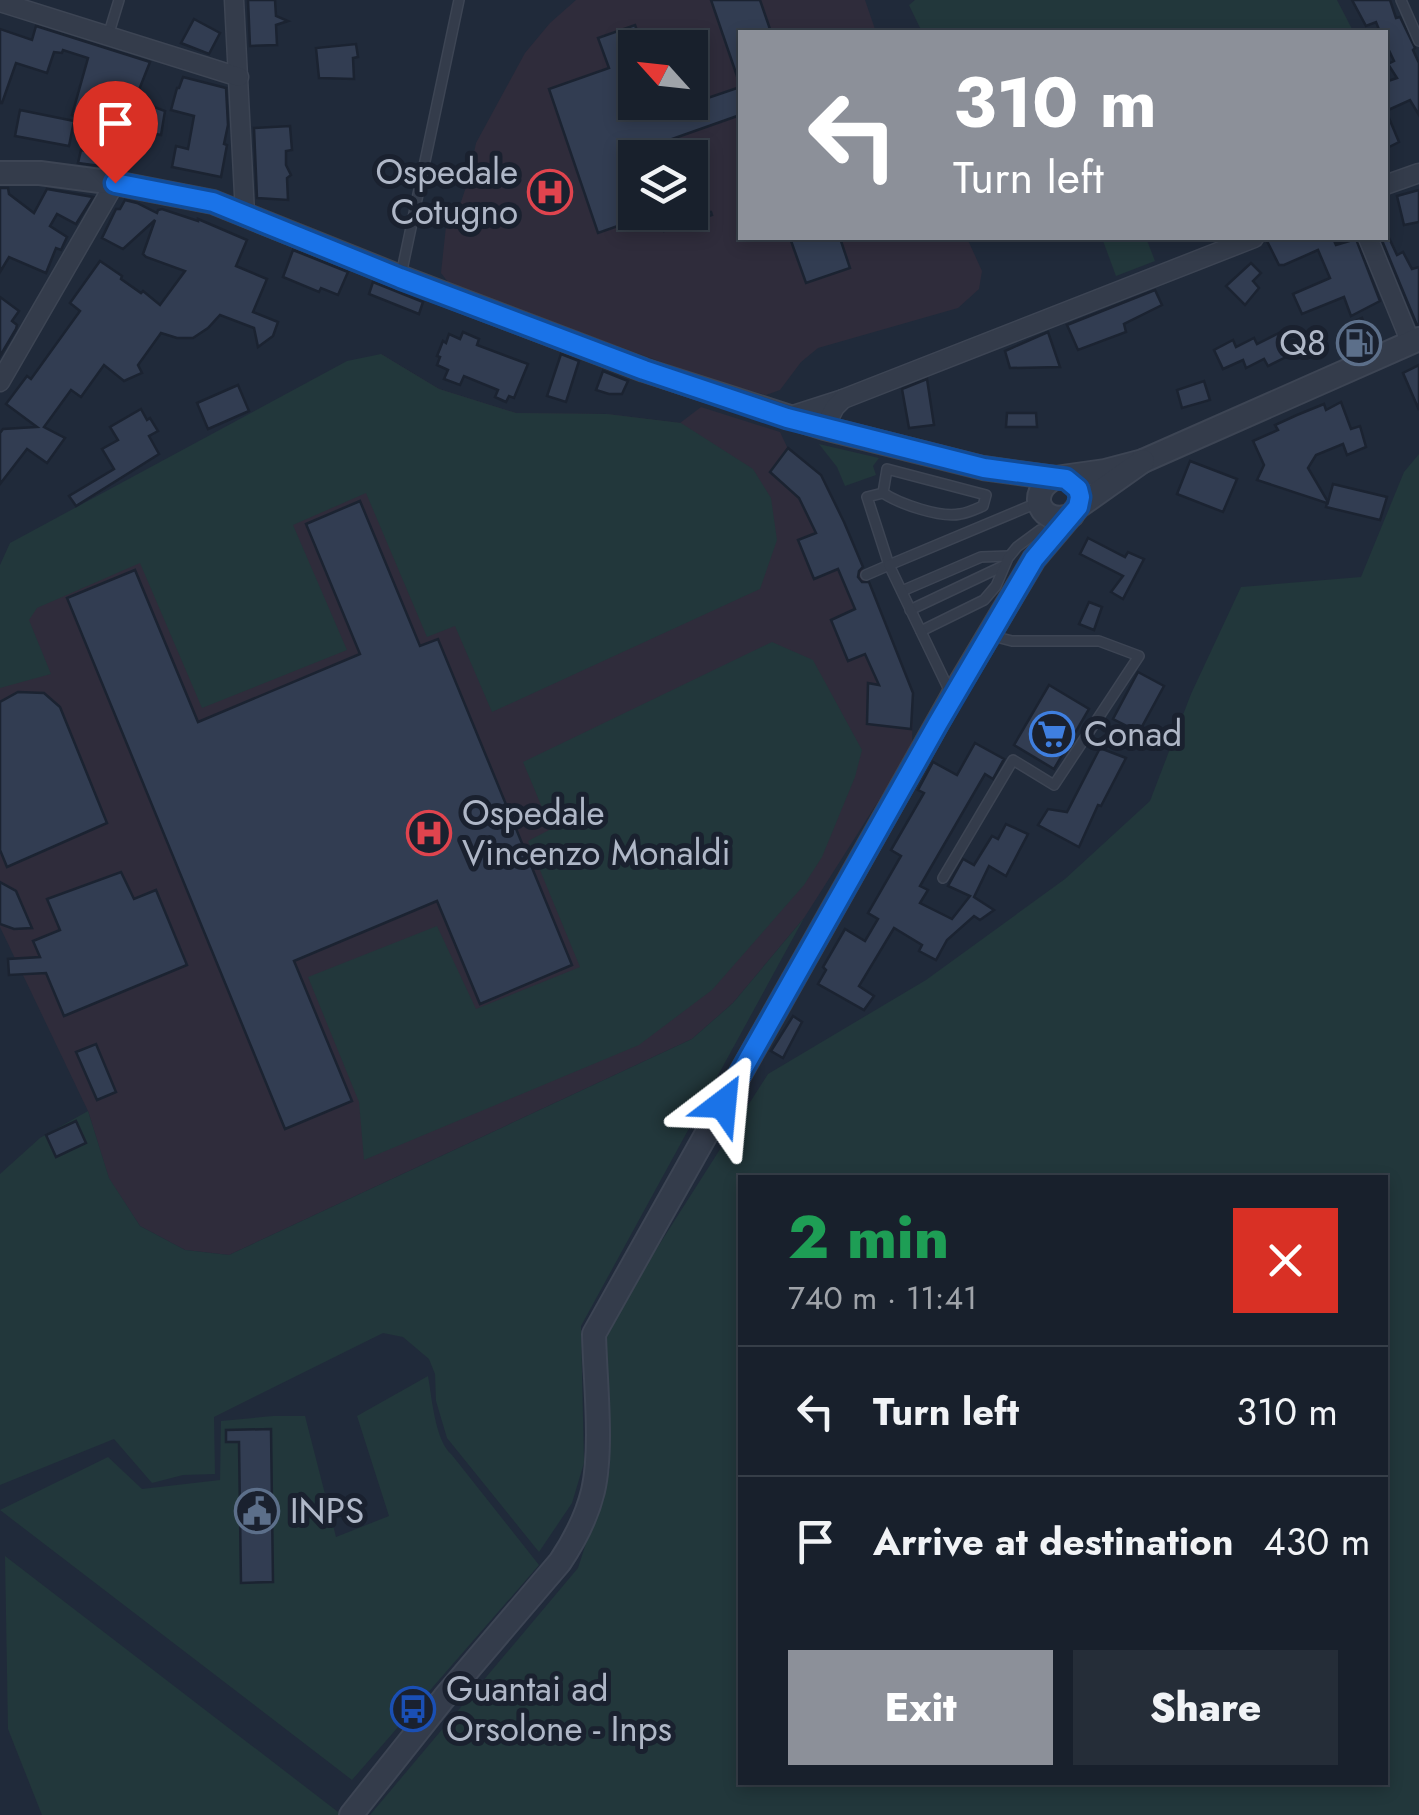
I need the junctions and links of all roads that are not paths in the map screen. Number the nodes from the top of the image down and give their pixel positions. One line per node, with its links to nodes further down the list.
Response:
1 (119, 0): 6 (lane)
2 (234, 0): 8 (street)
3 (460, 0): 16 (lane)
4 (1401, 0): 7 (lane)
5 (0, 2): 6 (street)
6 (108, 36): 8 (street)
7 (1419, 41)
8 (239, 77): 13 (street)
9 (1419, 172): 12 (street)
10 (0, 173): 11 (street)
11 (115, 183): 13 (street); 18 (street)
12 (1388, 184)
13 (246, 214): 16 (street)
14 (1249, 240): 19 (street)
15 (1369, 240): 17 (street)
16 (400, 278): 20 (street)
17 (1415, 341): 22 (street)
18 (0, 382)
19 (843, 399): 20 (street); 21 (street)
20 (787, 418): 21 (street)
21 (824, 428): 23 (street)
22 (1143, 461): 24 (street); 26 (street)
23 (984, 468): 24 (street); 27 (street)
24 (1059, 478): 26 (street); 27 (street)
25 (883, 493): 25 (lane); 30 (lane)
26 (1075, 511): 27 (street); 28 (street)
27 (1040, 514): 28 (street); 29 (lane); 30 (lane)
28 (1034, 559): 35 (street)
29 (1006, 561): 32 (lane); 33 (lane); 34 (lane)
30 (888, 565): 31 (lane); 32 (lane)
31 (866, 576)
32 (902, 592): 33 (lane)
33 (910, 610): 34 (lane)
34 (921, 632): 36 (lane)
35 (989, 635): 36 (street); 37 (lane)
36 (952, 697): 38 (street)
37 (943, 878)
38 (351, 1815)

